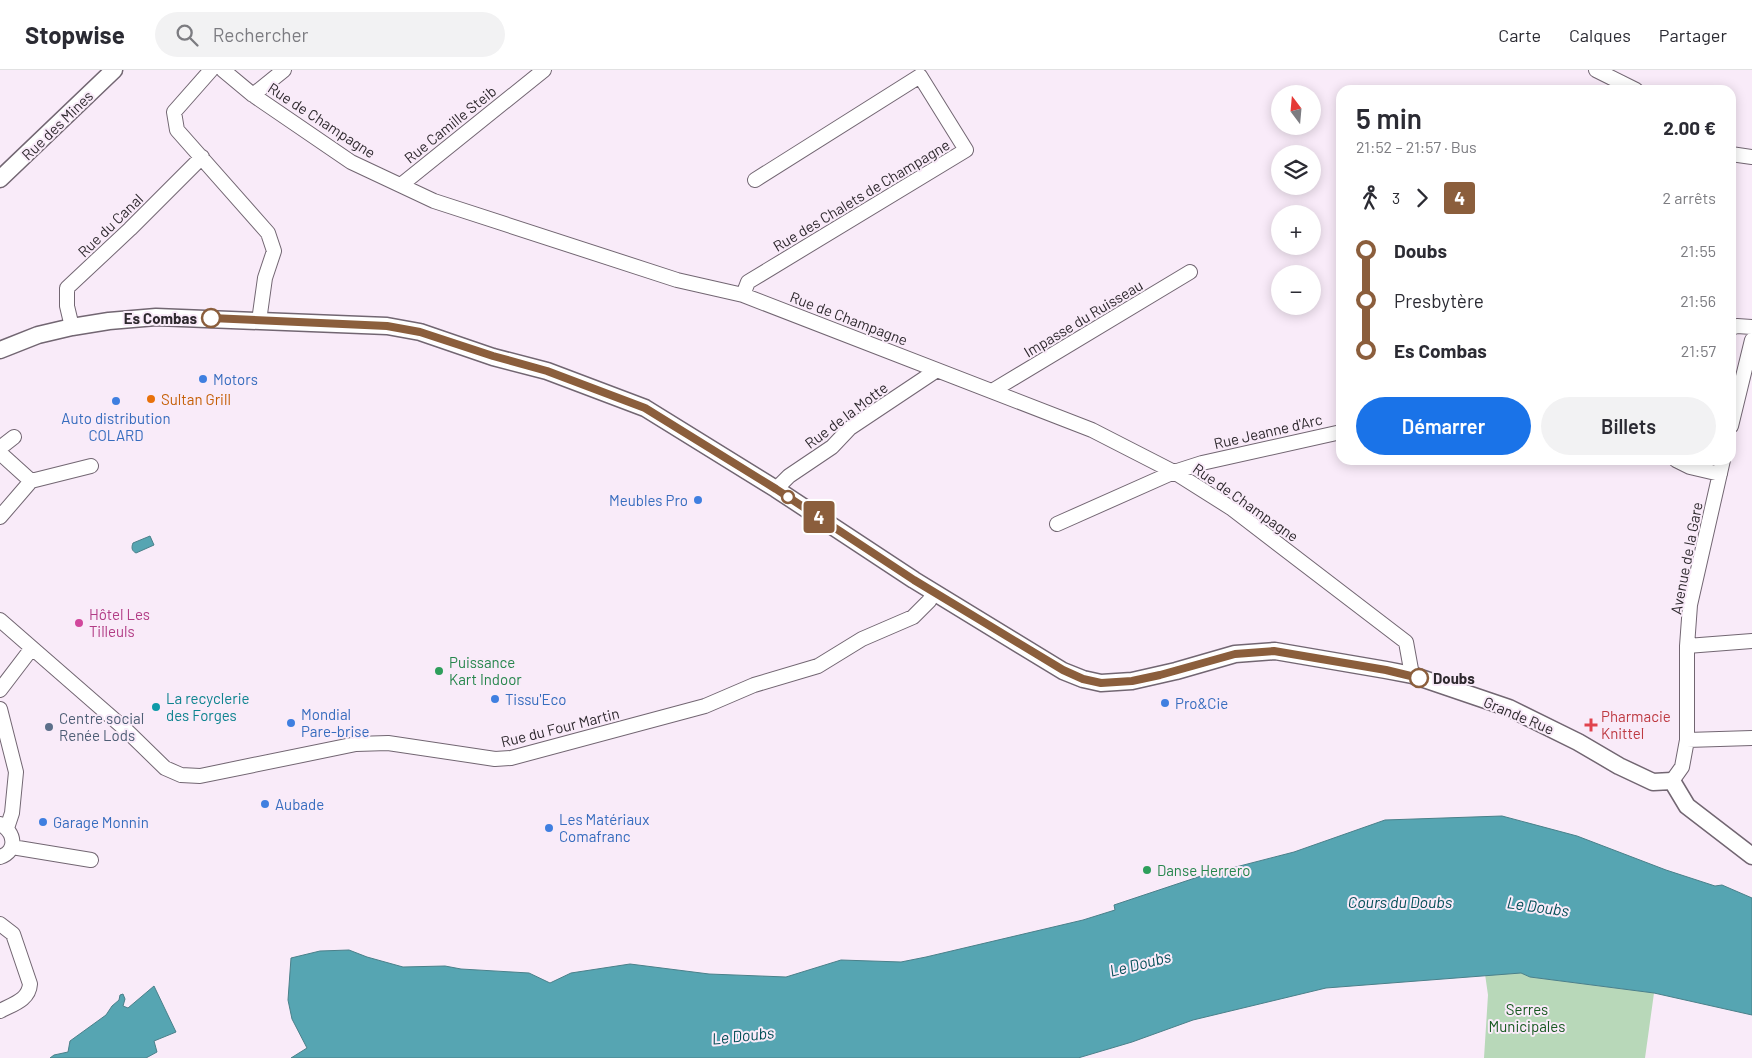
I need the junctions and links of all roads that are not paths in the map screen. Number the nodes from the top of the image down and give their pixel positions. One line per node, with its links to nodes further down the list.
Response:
1 (114, 70): 12 (street, Rue des Mines)
2 (211, 70): 10 (street)
3 (223, 70): 8 (street, Rue de Champagne)
4 (284, 70): 8 (street)
5 (544, 70): 14 (street, Rue Camille Steib)
6 (1596, 70): 7 (street)
7 (1626, 85)
8 (253, 95): 14 (street, Rue de Champagne)
9 (1736, 155): 11 (street)
10 (202, 157): 17 (street); 19 (street, Rue du Canal)
11 (1752, 157)
12 (0, 179)
13 (755, 180): 16 (street, Rue des Chalets de Champagne)
14 (400, 185): 16 (street, Rue de Champagne)
15 (1190, 272): 24 (street, Impasse du Ruisseau)
16 (743, 295): 23 (street, Rue de Champagne)
17 (259, 321): 19 (street, Grande Rue); 36 (street, Grande Rue)
18 (1736, 326): 20 (street)
19 (72, 327): 22 (street, Grande Rue)
20 (1752, 327)
21 (1752, 340): 25 (street)
22 (0, 350)
23 (938, 370): 24 (street, Rue de Champagne); 36 (street, Rue de la Motte)
24 (992, 391): 33 (street, Rue de Champagne)
25 (1736, 406)
26 (1336, 433): 33 (street, Rue Jeanne d'Arc)
27 (14, 437): 28 (street)
28 (0, 448)
29 (0, 453): 35 (street)
30 (1686, 465): 34 (street)
31 (1722, 465): 34 (street, Avenue de la Gare)
32 (91, 466): 35 (street)
33 (1174, 472): 38 (street, Rue Jeanne d'Arc); 44 (street, Rue de Champagne)
34 (1720, 474): 42 (street, Avenue de la Gare)
35 (31, 481): 37 (street)
36 (776, 489): 39 (street, Grande Rue)
37 (0, 517)
38 (1058, 524)
39 (934, 592): 43 (street, Rue du Four Martin); 44 (street, Grande Rue)
40 (0, 620): 43 (street)
41 (1749, 641): 42 (street)
42 (1687, 646): 48 (street, Avenue de la Gare)
43 (32, 648): 45 (street)
44 (1412, 675): 49 (street, Grande Rue)
45 (0, 690)
46 (0, 709): 50 (street)
47 (1752, 738): 48 (street)
48 (1687, 740): 49 (street, Avenue de la Gare)
49 (1672, 781): 52 (street)
50 (3, 826): 51 (street)
51 (12, 847): 53 (street); 54 (street)
52 (1752, 856)
53 (0, 857)
54 (91, 860)
55 (0, 924): 56 (street)
56 (0, 1011)

